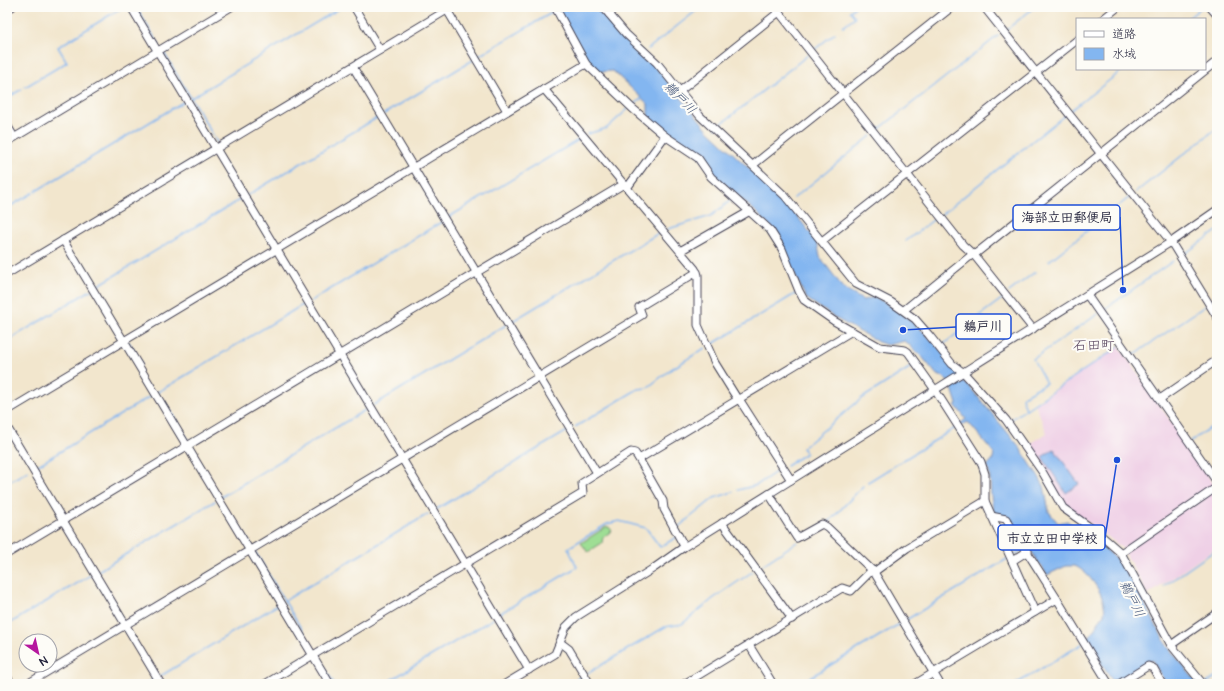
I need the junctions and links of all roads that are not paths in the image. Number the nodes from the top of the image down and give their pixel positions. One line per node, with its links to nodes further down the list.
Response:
1 (12, 7): 12 (street)
2 (131, 7): 20 (street)
3 (231, 7): 20 (street)
4 (354, 7): 19 (street)
5 (555, 7): 22 (street)
6 (603, 7): 15 (street)
7 (617, 7): 15 (street)
8 (952, 7): 29 (street)
9 (984, 7): 26 (street)
10 (1118, 7): 17 (street)
11 (1210, 7): 16 (street)
12 (7, 8)
13 (450, 9): 19 (street); 30 (street)
14 (777, 9): 28 (street); 29 (street)
15 (609, 14): 28 (street)
16 (1217, 15)
17 (1104, 18)
18 (1076, 41): 26 (street)
19 (380, 50): 23 (street)
20 (157, 51): 33 (street); 35 (street)
21 (1217, 61): 24 (street)
22 (586, 64): 27 (street); 32 (street)
23 (353, 67): 35 (street); 38 (street)
24 (1206, 70)
25 (1206, 70): 36 (street)
26 (1036, 72): 36 (street); 39 (street)
27 (544, 89): 30 (street); 40 (street)
28 (680, 90): 37 (street)
29 (843, 93): 37 (street); 39 (street)
30 (507, 111): 38 (street)
31 (7, 125): 33 (street)
32 (665, 136): 40 (street); 42 (street)
33 (14, 137): 34 (street)
34 (7, 142)
35 (216, 149): 43 (street); 46 (street)
36 (1101, 154): 45 (street); 48 (street)
37 (753, 165): 44 (street)
38 (414, 167): 46 (street); 49 (street)
39 (907, 174): 44 (street); 48 (street)
40 (625, 186): 47 (street); 49 (street)
41 (1217, 210): 45 (street)
42 (750, 211): 47 (street); 56 (street)
43 (63, 240): 51 (street); 57 (street)
44 (822, 241): 53 (street)
45 (1171, 242): 52 (street); 54 (street)
46 (276, 250): 57 (street); 58 (street)
47 (680, 251): 50 (street)
48 (974, 255): 53 (street); 55 (street)
49 (477, 272): 58 (street); 61 (street)
50 (697, 272): 61 (street); 63 (street)
51 (7, 274)
52 (1088, 295): 55 (street); 64 (street)
53 (904, 310): 60 (street)
54 (1217, 317)
55 (1033, 329): 60 (street)
56 (852, 331): 62 (street); 63 (street)
57 (124, 341): 65 (street); 67 (street)
58 (339, 354): 67 (street); 68 (street)
59 (1217, 360): 64 (street)
60 (962, 374): 62 (street); 82 (street)
61 (539, 376): 68 (street); 70 (street)
62 (935, 390): 71 (street); 75 (street)
63 (739, 399): 69 (street); 71 (street)
64 (1160, 399): 72 (street)
65 (7, 411)
66 (7, 427): 77 (street)
67 (187, 446): 77 (street); 80 (street)
68 (402, 459): 80 (street); 85 (street)
69 (639, 459): 70 (street); 79 (street)
70 (597, 473): 85 (street)
71 (791, 480): 74 (street)
72 (1217, 482)
73 (1217, 488): 82 (street)
74 (768, 494): 78 (street); 86 (street)
75 (985, 501): 76 (street); 86 (street)
76 (991, 516): 81 (street); 84 (street)
77 (63, 520): 83 (street); 91 (street)
78 (722, 523): 79 (street); 90 (street)
79 (684, 546): 92 (street)
80 (250, 550): 91 (street); 95 (street)
81 (1028, 551): 84 (street); 87 (street)
82 (1121, 553): 94 (street)
83 (7, 554)
84 (1012, 561): 88 (street)
85 (465, 564): 95 (street); 96 (street)
86 (873, 572): 90 (street); 97 (street)
87 (1057, 599): 88 (street); 110 (street)
88 (1035, 612): 97 (street)
89 (1217, 613): 94 (street)
90 (792, 619): 93 (street)
91 (126, 625): 100 (street); 101 (street)
92 (561, 643): 96 (street); 105 (street)
93 (749, 645): 106 (street); 107 (street)
94 (1171, 645): 113 (street)
95 (313, 655): 102 (street); 103 (street)
96 (528, 670): 104 (street)
97 (933, 673): 108 (street); 109 (street)
98 (7, 677): 99 (street)
99 (12, 684)
100 (27, 684)
101 (161, 684)
102 (265, 684)
103 (330, 684)
104 (504, 684)
105 (590, 684)
106 (684, 684)
107 (773, 684)
108 (915, 684)
109 (940, 684)
110 (1109, 684)
111 (1119, 684): 112 (street)
112 (1162, 684)
113 (1203, 684)

